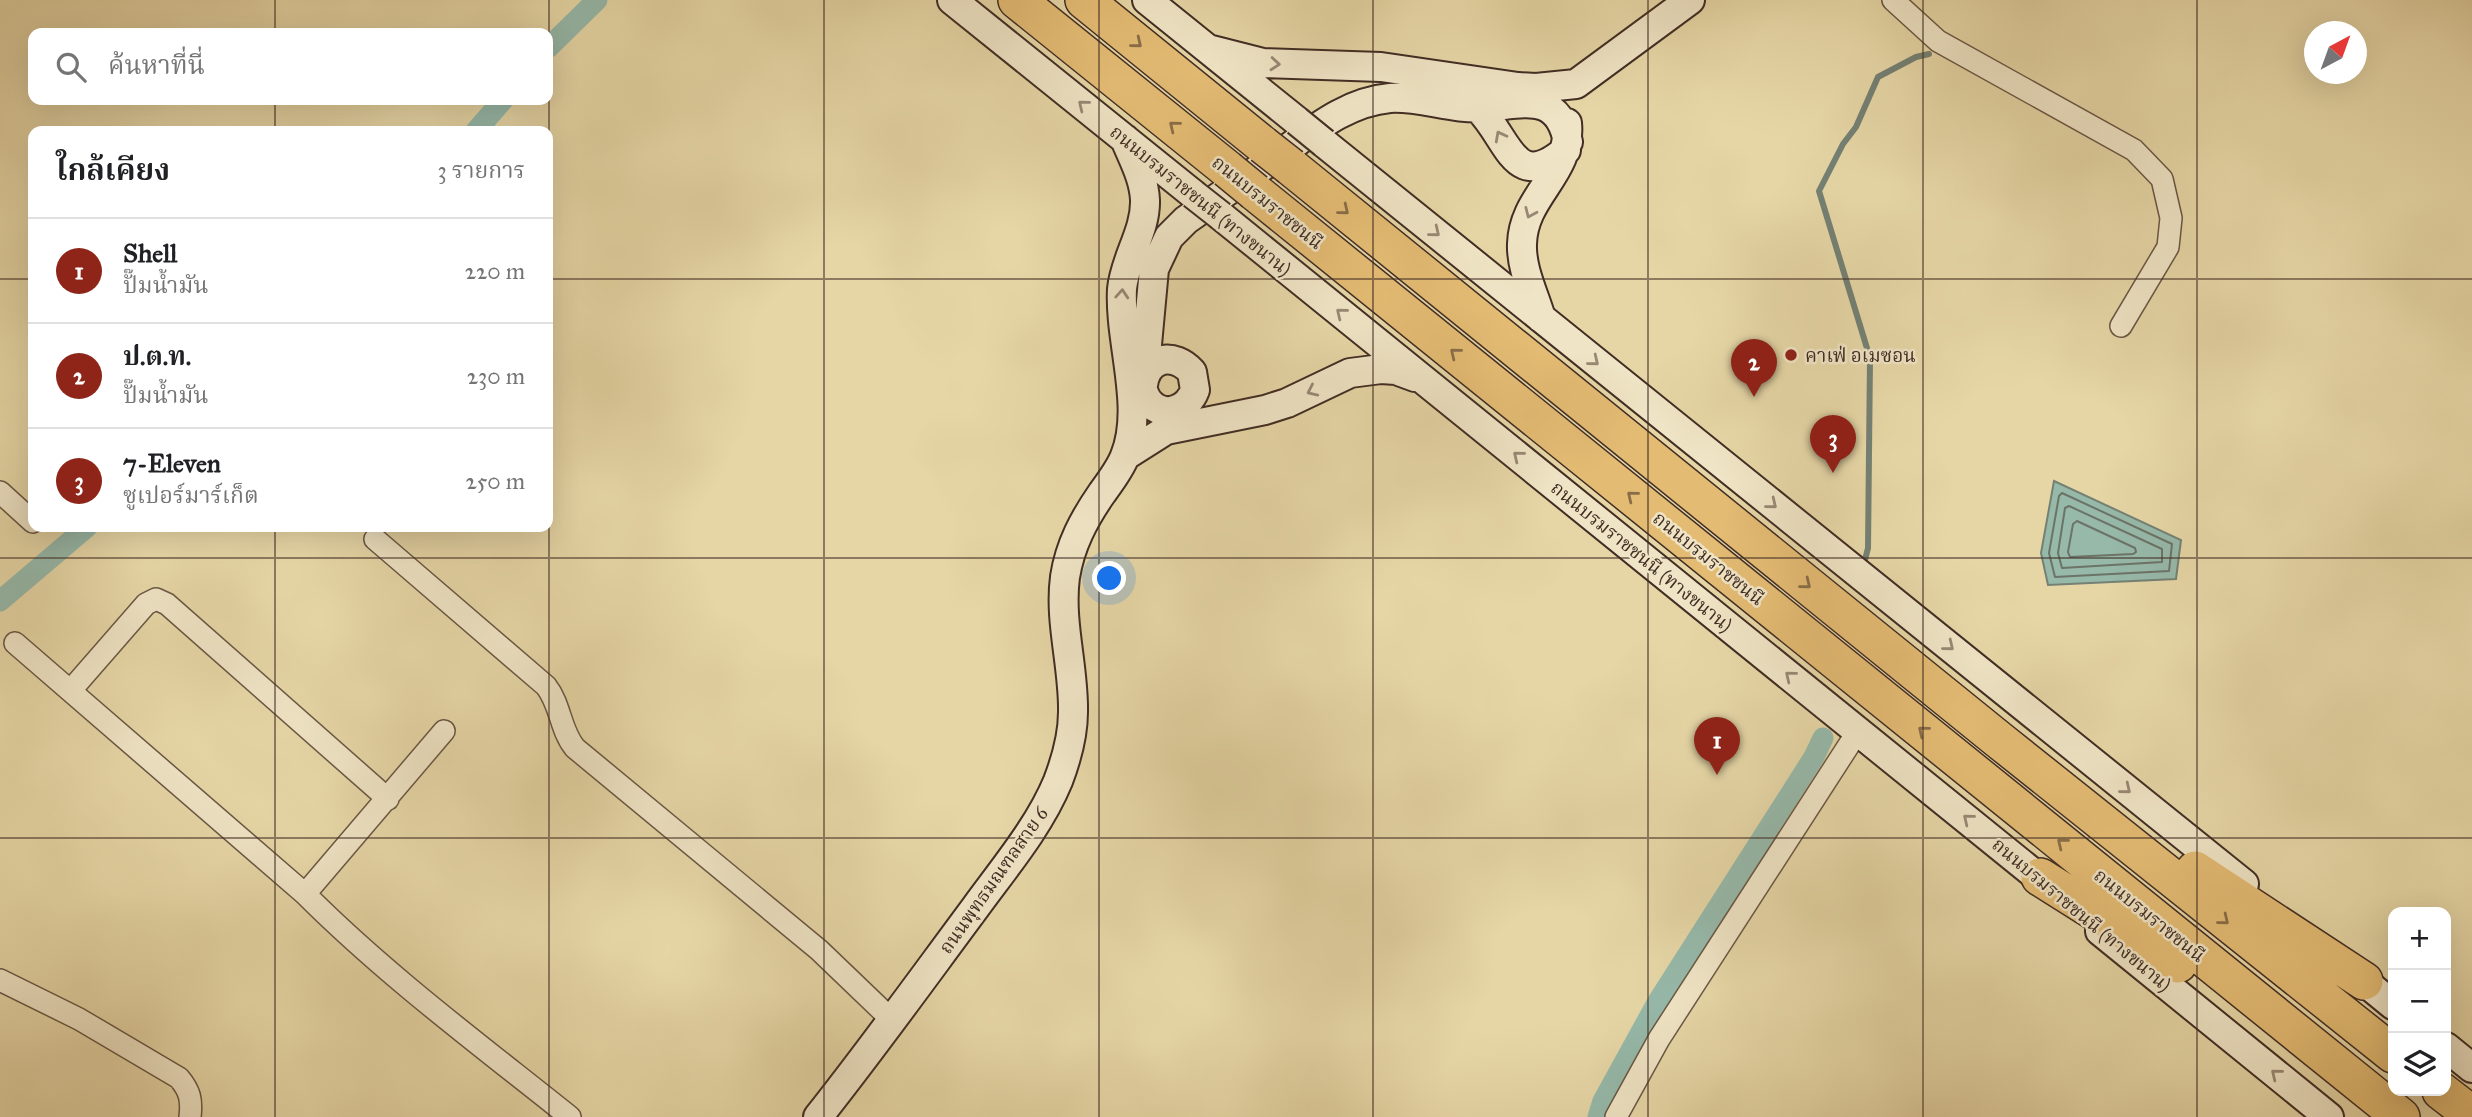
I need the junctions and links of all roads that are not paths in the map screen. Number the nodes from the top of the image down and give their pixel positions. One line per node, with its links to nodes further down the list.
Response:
1 (952, 0): 12 (main road, ถนนบรมราชชนนี (ทางขนาน), one-way to 1)
2 (1017, 0): 39 (highway, ถนนบรมราชชนนี, one-way to 2, bridge)
3 (1084, 0): 29 (highway, one-way to 29, bridge)
4 (1147, 0): 7 (main road)
5 (1690, 0): 8 (main road)
6 (1893, 0): 14 (street)
7 (1208, 50): 9 (main road, one-way to 9); 13 (main road, one-way to 13, bridge)
8 (1576, 83): 9 (main road); 11 (main road)
9 (1518, 87): 11 (main road)
10 (1478, 107): 11 (main road); 11 (main road, one-way to 10); 17 (main road)
11 (1567, 138): 13 (main road, one-way to 13)
12 (1125, 139): 15 (main road, ถนนพุทธมณฑลสาย 6, one-way to 12); 16 (main road, ถนนบรมราชชนนี (ทางขนาน), one-way to 12, bridge)
13 (1541, 318): 34 (main road, one-way to 34)
14 (2121, 326)
15 (1123, 336): 17 (main road); 20 (main road, ถนนพุทธมณฑลสาย 6)
16 (1423, 380): 19 (main road, ถนนพุทธมณฑลสาย 6, one-way to 19); 28 (main road, ถนนบรมราชชนนี (ทางขนาน), one-way to 16)
17 (1144, 381): 18 (main road); 18 (main road); 20 (main road)
18 (1178, 410): 19 (main road)
19 (1211, 419): 21 (main road, ถนนพุทธมณฑลสาย 6)
20 (1133, 421): 21 (main road, ถนนพุทธมณฑลสาย 6)
21 (1125, 456): 36 (main road, ถนนพุทธมณฑลสาย 6)
22 (0, 492): 23 (street)
23 (28, 517)
24 (375, 539): 36 (street)
25 (15, 643): 26 (street)
26 (71, 690): 30 (street); 32 (street)
27 (444, 731): 30 (street)
28 (1858, 731): 31 (main road, ถนนบรมราชชนนี (ทางขนาน), one-way to 28); 46 (street)
29 (1998, 740): 34 (highway); 37 (highway, one-way to 37)
30 (388, 799): 32 (street)
31 (2040, 877): 39 (highway); 47 (main road, ถนนบรมราชชนนี (ทางขนาน), one-way to 31)
32 (305, 894): 44 (street)
33 (0, 980): 43 (street)
34 (2364, 981): 35 (main road)
35 (2388, 1001)
36 (893, 1021): 45 (main road, ถนนพุทธมณฑลสาย 6)
37 (2388, 1050)
38 (2451, 1051): 40 (main road)
39 (2322, 1053): 48 (highway, ถนนบรมราชชนนี)
40 (2472, 1069)
41 (2447, 1096): 42 (highway)
42 (2472, 1115)
43 (190, 1117)
44 (570, 1117)
45 (818, 1117)
46 (1616, 1117)
47 (2329, 1117)
48 (2401, 1117)

